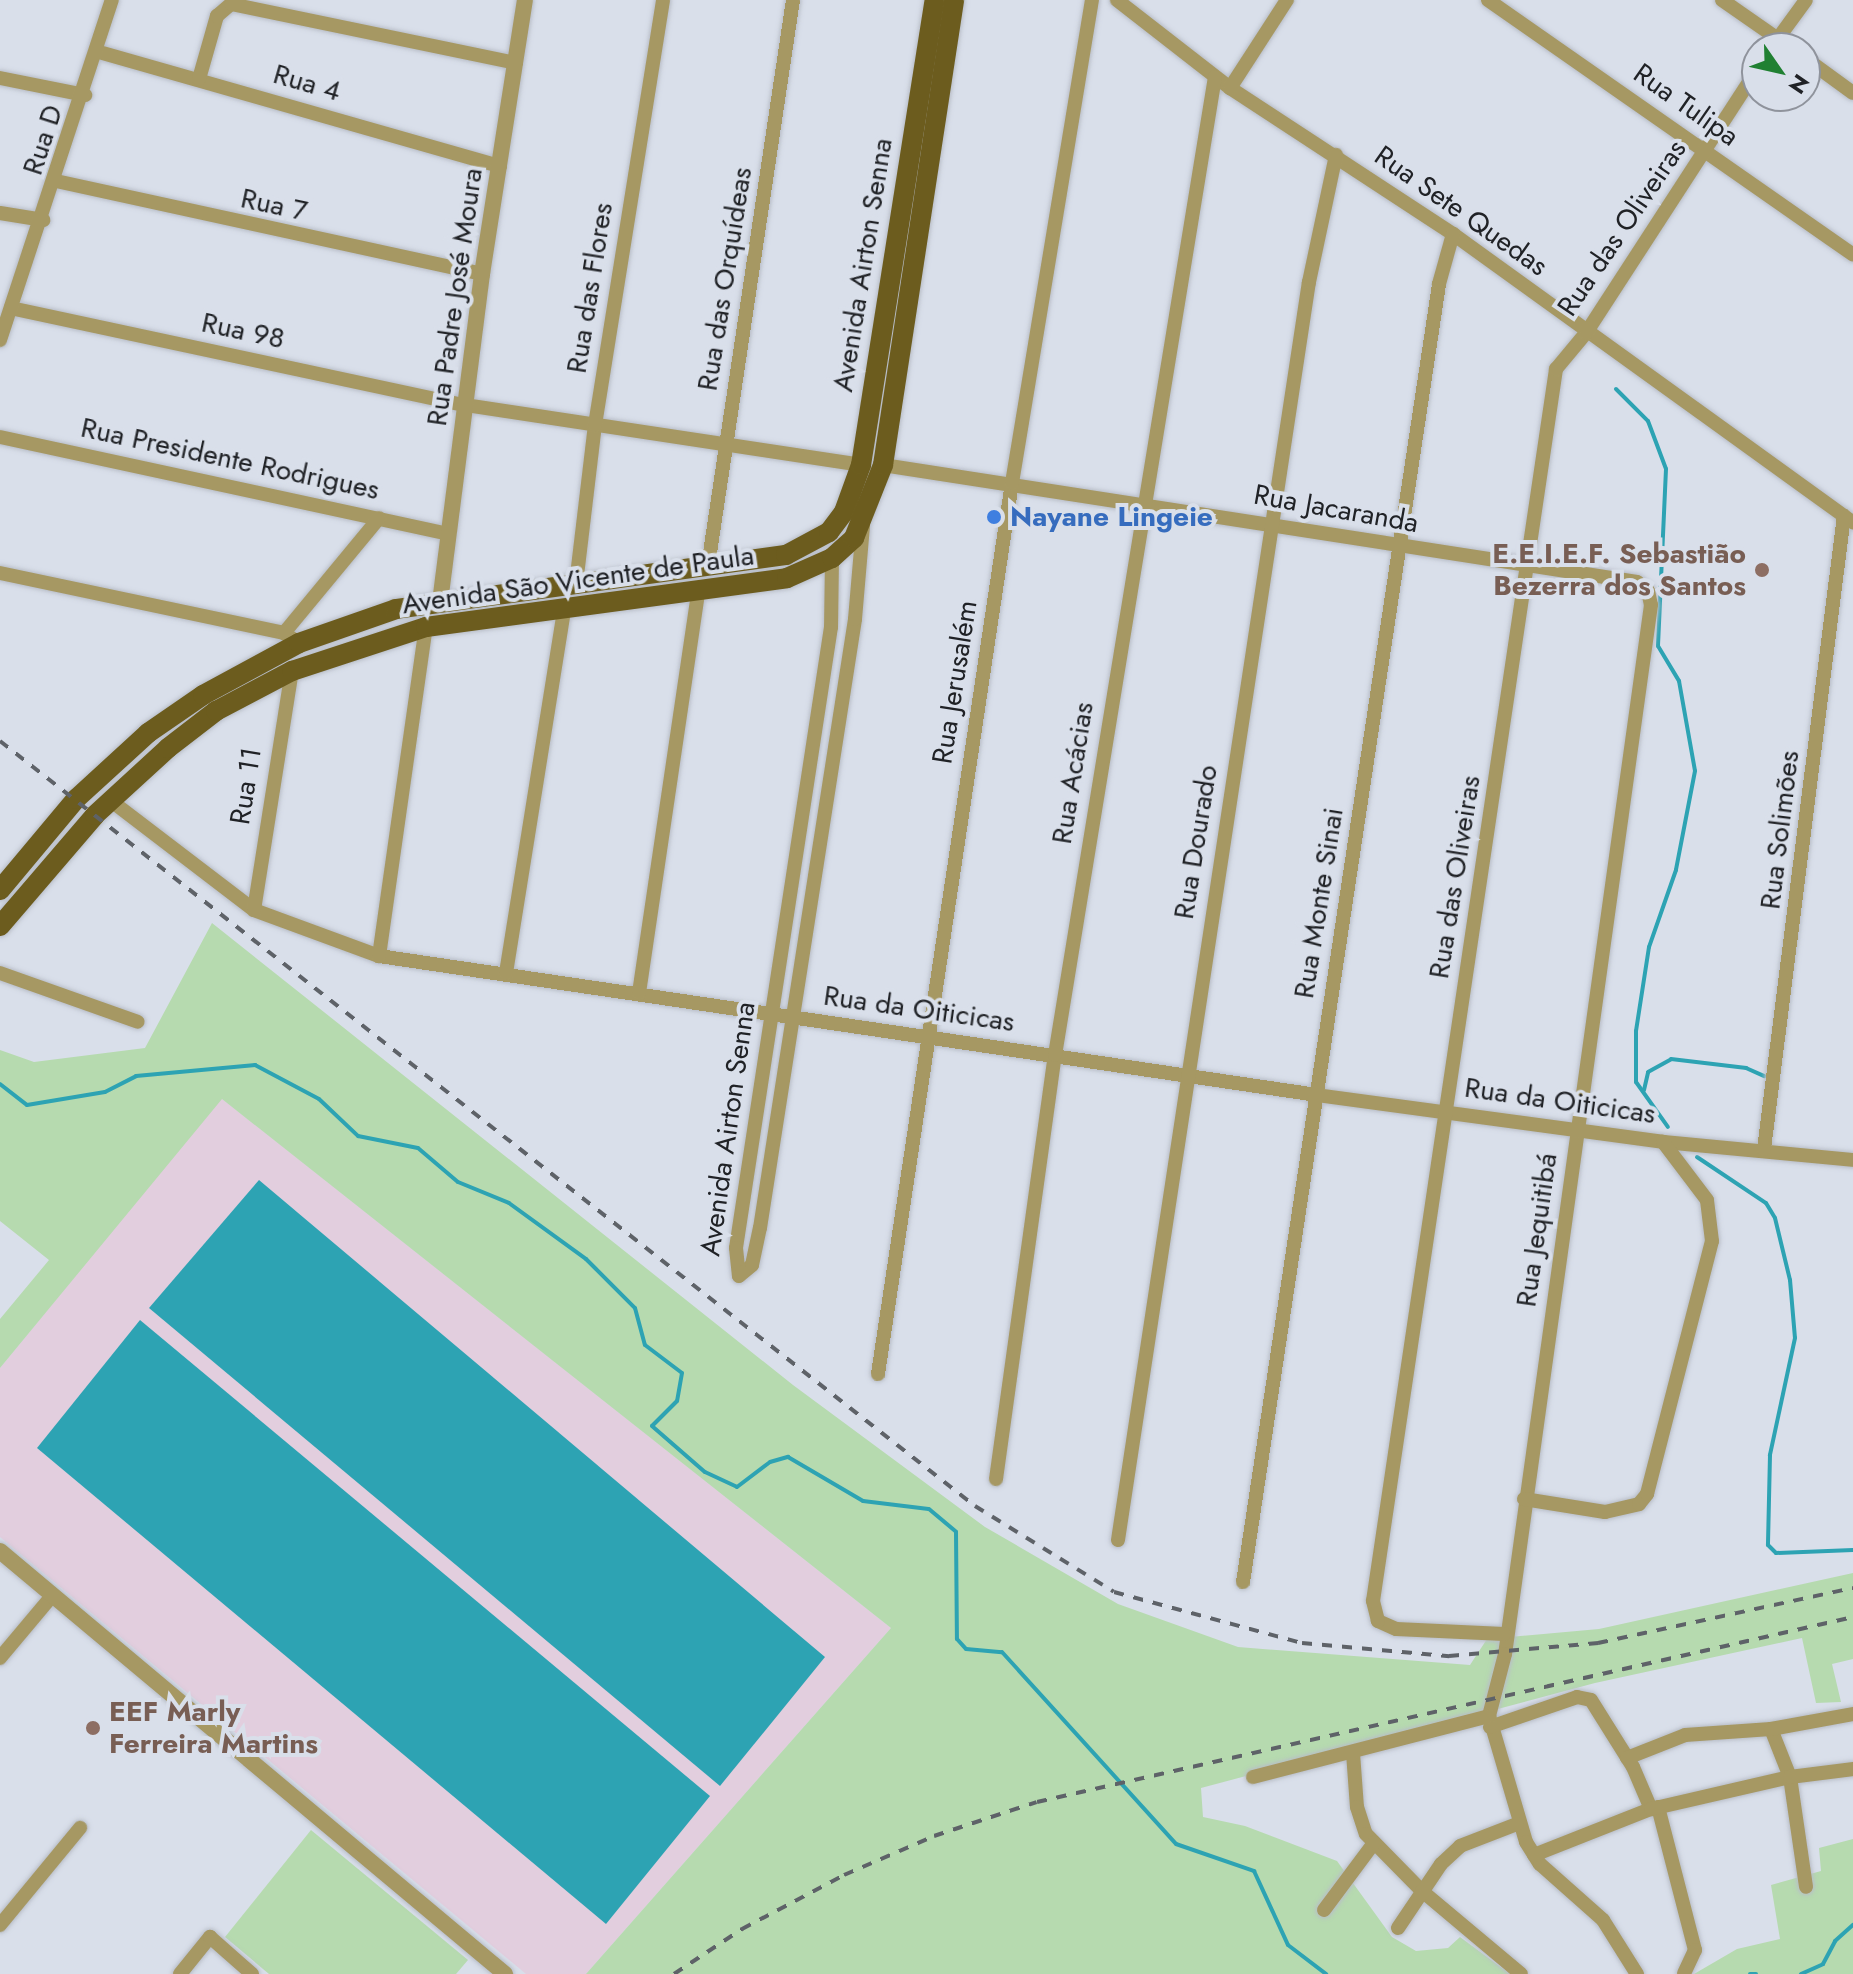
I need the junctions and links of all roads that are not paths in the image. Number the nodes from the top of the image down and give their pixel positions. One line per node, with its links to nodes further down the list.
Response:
1 (112, 0): 14 (street, Rua D)
2 (524, 0): 15 (street, Rua Padre José Moura)
3 (663, 0): 37 (street, Rua das Flores)
4 (793, 0): 39 (street, Rua das Orquídeas)
5 (1092, 0): 42 (street, Rua Jerusalém)
6 (1117, 0): 17 (street, Rua Sete Quedas)
7 (1287, 0): 20 (street)
8 (1488, 0): 24 (street, Rua Tulipa)
9 (1722, 0): 12 (street)
10 (1806, 0): 13 (street)
11 (943, 7): 40 (main road, Avenida Airton Senna); 41 (main road, Avenida Airton Senna)
12 (1761, 32)
13 (1782, 32)
14 (99, 52): 19 (street, Rua 4); 22 (street, Rua D)
15 (516, 63): 19 (street); 26 (street, Rua Padre José Moura)
16 (1821, 70): 21 (street)
17 (1215, 77): 20 (street, Rua Sete Quedas); 43 (street, Rua Acácias)
18 (0, 78): 22 (street)
19 (199, 79): 26 (street, Rua 4)
20 (1230, 88): 25 (street, Rua Sete Quedas)
21 (1853, 93)
22 (85, 95): 27 (street, Rua D)
23 (1741, 95): 24 (street, Rua das Oliveiras)
24 (1706, 149): 31 (street, Rua Tulipa); 34 (street, Rua das Oliveiras)
25 (1336, 155): 30 (street, Rua Sete Quedas); 46 (street, Rua Dourado)
26 (500, 166): 32 (street, Rua Padre José Moura)
27 (56, 181): 29 (street, Rua D); 32 (street, Rua 7)
28 (0, 213): 29 (street)
29 (43, 220): 33 (street, Rua D)
30 (1453, 234): 34 (street, Rua Sete Quedas); 50 (street, Rua Monte Sinai)
31 (1853, 255)
32 (482, 274): 36 (street, Rua Padre José Moura)
33 (11, 308): 35 (street, Rua D); 36 (street, Rua 98)
34 (1586, 333): 45 (street, Rua Sete Quedas); 53 (street, Rua das Oliveiras)
35 (0, 340)
36 (465, 405): 37 (street); 49 (street, Rua Padre José Moura)
37 (595, 425): 39 (street); 56 (street, Rua das Flores)
38 (0, 437): 44 (street, Rua Presidente Rodrigues)
39 (726, 445): 40 (street); 52 (street, Rua das Orquídeas)
40 (861, 465): 48 (main road, Avenida Airton Senna)
41 (883, 465): 42 (street, Rua Jacaranda); 47 (main road, Avenida Airton Senna)
42 (1012, 483): 43 (street, Rua Jacaranda); 77 (street, Rua Jerusalém)
43 (1141, 506): 46 (street, Rua Jacaranda); 78 (street, Rua Acácias)
44 (379, 518): 49 (street, Rua Presidente Rodrigues); 62 (street)
45 (1849, 519): 84 (street, Rua Solimões)
46 (1271, 524): 50 (street, Rua Jacaranda); 79 (street, Rua Dourado)
47 (863, 525): 51 (main road, Avenida Airton Senna); 66 (street, Avenida Airton Senna)
48 (829, 532): 52 (main road, Avenida São Vicente de Paula)
49 (448, 534): 59 (street, Rua Padre José Moura)
50 (1399, 547): 53 (street, Rua Jacaranda); 80 (street, Rua Monte Sinai)
51 (832, 558): 58 (main road, Avenida São Vicente de Paula); 64 (street, Avenida Airton Senna)
52 (708, 566): 57 (main road, Avenida São Vicente de Paula)
53 (1528, 568): 55 (street, Rua Jacaranda); 81 (street, Rua das Oliveiras)
54 (0, 573): 62 (street)
55 (1637, 582): 82 (street, Rua Jequitibá)
56 (576, 584): 57 (main road, Avenida São Vicente de Paula); 59 (main road, Avenida São Vicente de Paula)
57 (631, 589): 58 (main road, Avenida São Vicente de Paula); 60 (main road, Avenida São Vicente de Paula)
58 (698, 592): 73 (street)
59 (440, 602): 62 (main road, Avenida São Vicente de Paula)
60 (564, 610): 61 (main road, Avenida São Vicente de Paula); 72 (street)
61 (426, 627): 63 (main road, Avenida São Vicente de Paula); 70 (street)
62 (291, 638): 67 (main road, Avenida São Vicente de Paula)
63 (292, 671): 65 (main road, Avenida São Vicente de Paula); 68 (street, Rua 11)
64 (807, 798): 66 (street); 74 (street, Avenida Airton Senna)
65 (110, 800): 68 (street, Rua da Oiticicas); 69 (main road, Avenida São Vicente de Paula)
66 (825, 802): 75 (street, Avenida Airton Senna)
67 (0, 890)
68 (254, 910): 70 (street, Rua da Oiticicas)
69 (0, 926)
70 (379, 956): 72 (street, Rua da Oiticicas)
71 (0, 973): 76 (street)
72 (506, 973): 73 (street, Rua da Oiticicas)
73 (639, 993): 74 (street, Rua da Oiticicas)
74 (773, 1014): 75 (street, Rua da Oiticicas); 75 (street, Avenida Airton Senna)
75 (793, 1017): 77 (street, Rua da Oiticicas)
76 (138, 1022)
77 (928, 1037): 78 (street, Rua da Oiticicas); 86 (street, Rua Jerusalém)
78 (1055, 1055): 79 (street, Rua da Oiticicas); 87 (street, Rua Acácias)
79 (1186, 1075): 80 (street, Rua da Oiticicas); 89 (street, Rua Dourado)
80 (1317, 1095): 81 (street, Rua da Oiticicas); 91 (street, Rua Monte Sinai)
81 (1445, 1112): 82 (street, Rua da Oiticicas); 93 (street, Rua das Oliveiras)
82 (1578, 1128): 83 (street, Rua da Oiticicas); 88 (street, Rua Jequitibá)
83 (1663, 1142): 84 (street, Rua da Oiticicas); 88 (street)
84 (1764, 1149): 85 (street, Rua da Oiticicas)
85 (1853, 1160)
86 (878, 1374)
87 (996, 1479)
88 (1524, 1499): 93 (street, Rua Jequitibá)
89 (1118, 1540)
90 (0, 1551): 92 (street)
91 (1243, 1582)
92 (52, 1596): 94 (street); 115 (street)
93 (1504, 1634): 96 (street, Rua Jequitibá)
94 (0, 1658)
95 (1853, 1714): 97 (street)
96 (1490, 1722): 98 (street); 99 (street); 104 (street)
97 (1771, 1729): 99 (street); 102 (street)
98 (1353, 1753): 101 (street); 106 (street)
99 (1627, 1758): 103 (street)
100 (1853, 1769): 102 (street)
101 (1253, 1777)
102 (1790, 1777): 103 (street); 108 (street)
103 (1654, 1808): 107 (street); 118 (street)
104 (1517, 1824): 107 (street); 109 (street)
105 (80, 1828): 111 (street)
106 (1374, 1843): 109 (street); 110 (street)
107 (1534, 1855): 117 (street)
108 (1806, 1887)
109 (1422, 1891): 112 (street); 116 (street)
110 (1324, 1910)
111 (0, 1925)
112 (1398, 1928)
113 (180, 1974): 114 (street)
114 (252, 1974)
115 (505, 1974)
116 (1521, 1974)
117 (1637, 1974)
118 (1684, 1974)

